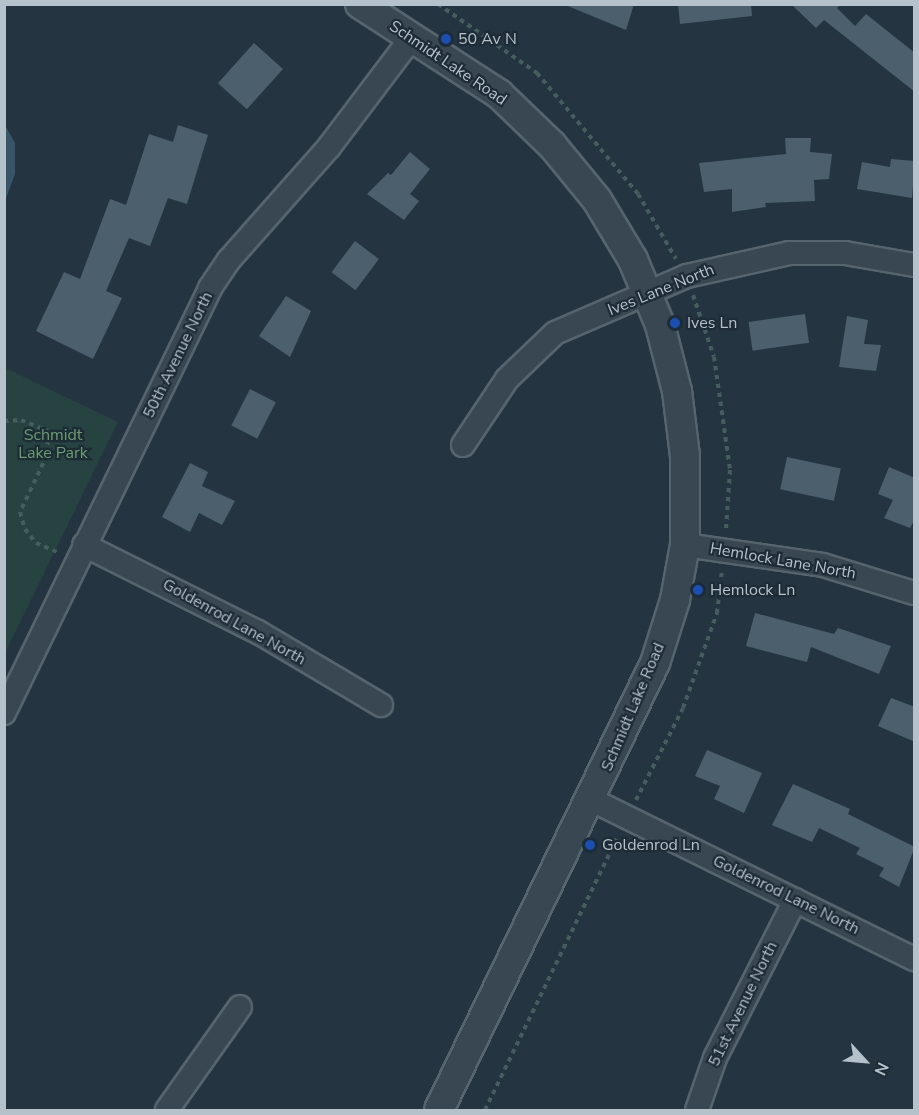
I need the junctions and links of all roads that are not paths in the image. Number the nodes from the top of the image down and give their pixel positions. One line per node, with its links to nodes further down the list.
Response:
1 (360, 4): 2 (street, Schmidt Lake Road)
2 (412, 36): 4 (street, Schmidt Lake Road); 7 (street, 50th Avenue North)
3 (915, 265): 4 (street, Ives Lane North)
4 (647, 296): 5 (street, Ives Lane North); 6 (street, Schmidt Lake Road)
5 (463, 445)
6 (685, 545): 8 (street, Hemlock Lane North); 11 (street, Schmidt Lake Road)
7 (80, 553): 9 (street, Goldenrod Lane North); 10 (street, 50th Avenue North)
8 (915, 593)
9 (381, 705)
10 (4, 713)
11 (592, 800): 12 (street, Goldenrod Lane North); 16 (street, Schmidt Lake Road)
12 (795, 900): 13 (street, Goldenrod Lane North); 17 (street, 51st Avenue North)
13 (915, 959)
14 (240, 1007): 15 (street)
15 (167, 1110)
16 (439, 1110)
17 (696, 1110)

